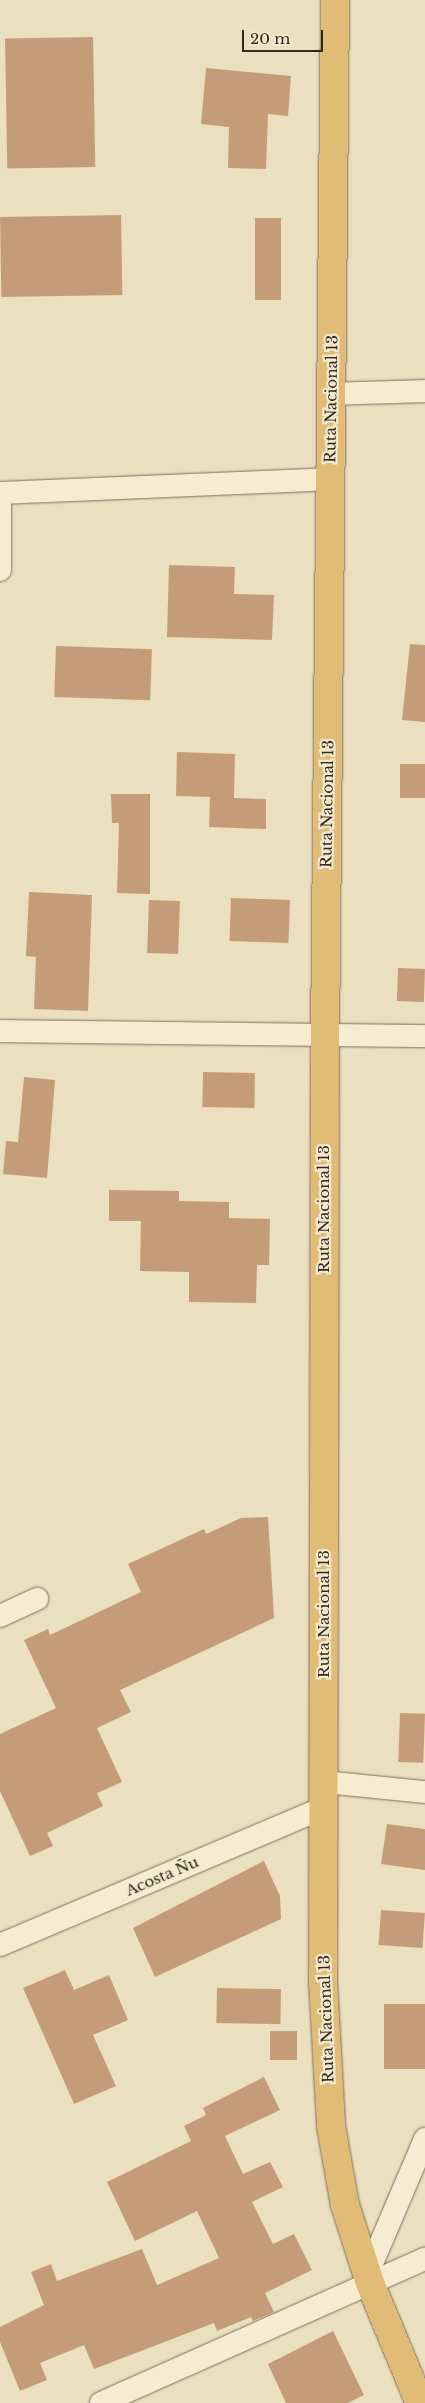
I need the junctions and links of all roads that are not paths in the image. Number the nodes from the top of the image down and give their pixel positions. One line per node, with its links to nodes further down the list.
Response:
1 (335, 0): 3 (highway, Ruta Nacional 13)
2 (425, 391): 3 (street)
3 (331, 394): 4 (highway, Ruta Nacional 13)
4 (330, 479): 5 (street); 8 (highway, Ruta Nacional 13)
5 (0, 492): 6 (street)
6 (0, 570)
7 (0, 1031): 8 (street)
8 (325, 1035): 9 (street); 13 (highway, Ruta Nacional 13)
9 (425, 1036)
10 (37, 1599): 11 (street)
11 (0, 1616)
12 (425, 1792): 13 (street, Acosta Ñu)
13 (323, 1794): 14 (street, Acosta Ñu); 17 (highway, Ruta Nacional 13)
14 (0, 1945)
15 (425, 2139): 17 (street)
16 (425, 2259): 17 (street)
17 (369, 2279): 18 (street); 19 (highway, Ruta Nacional 13)
18 (100, 2403)
19 (420, 2403)

